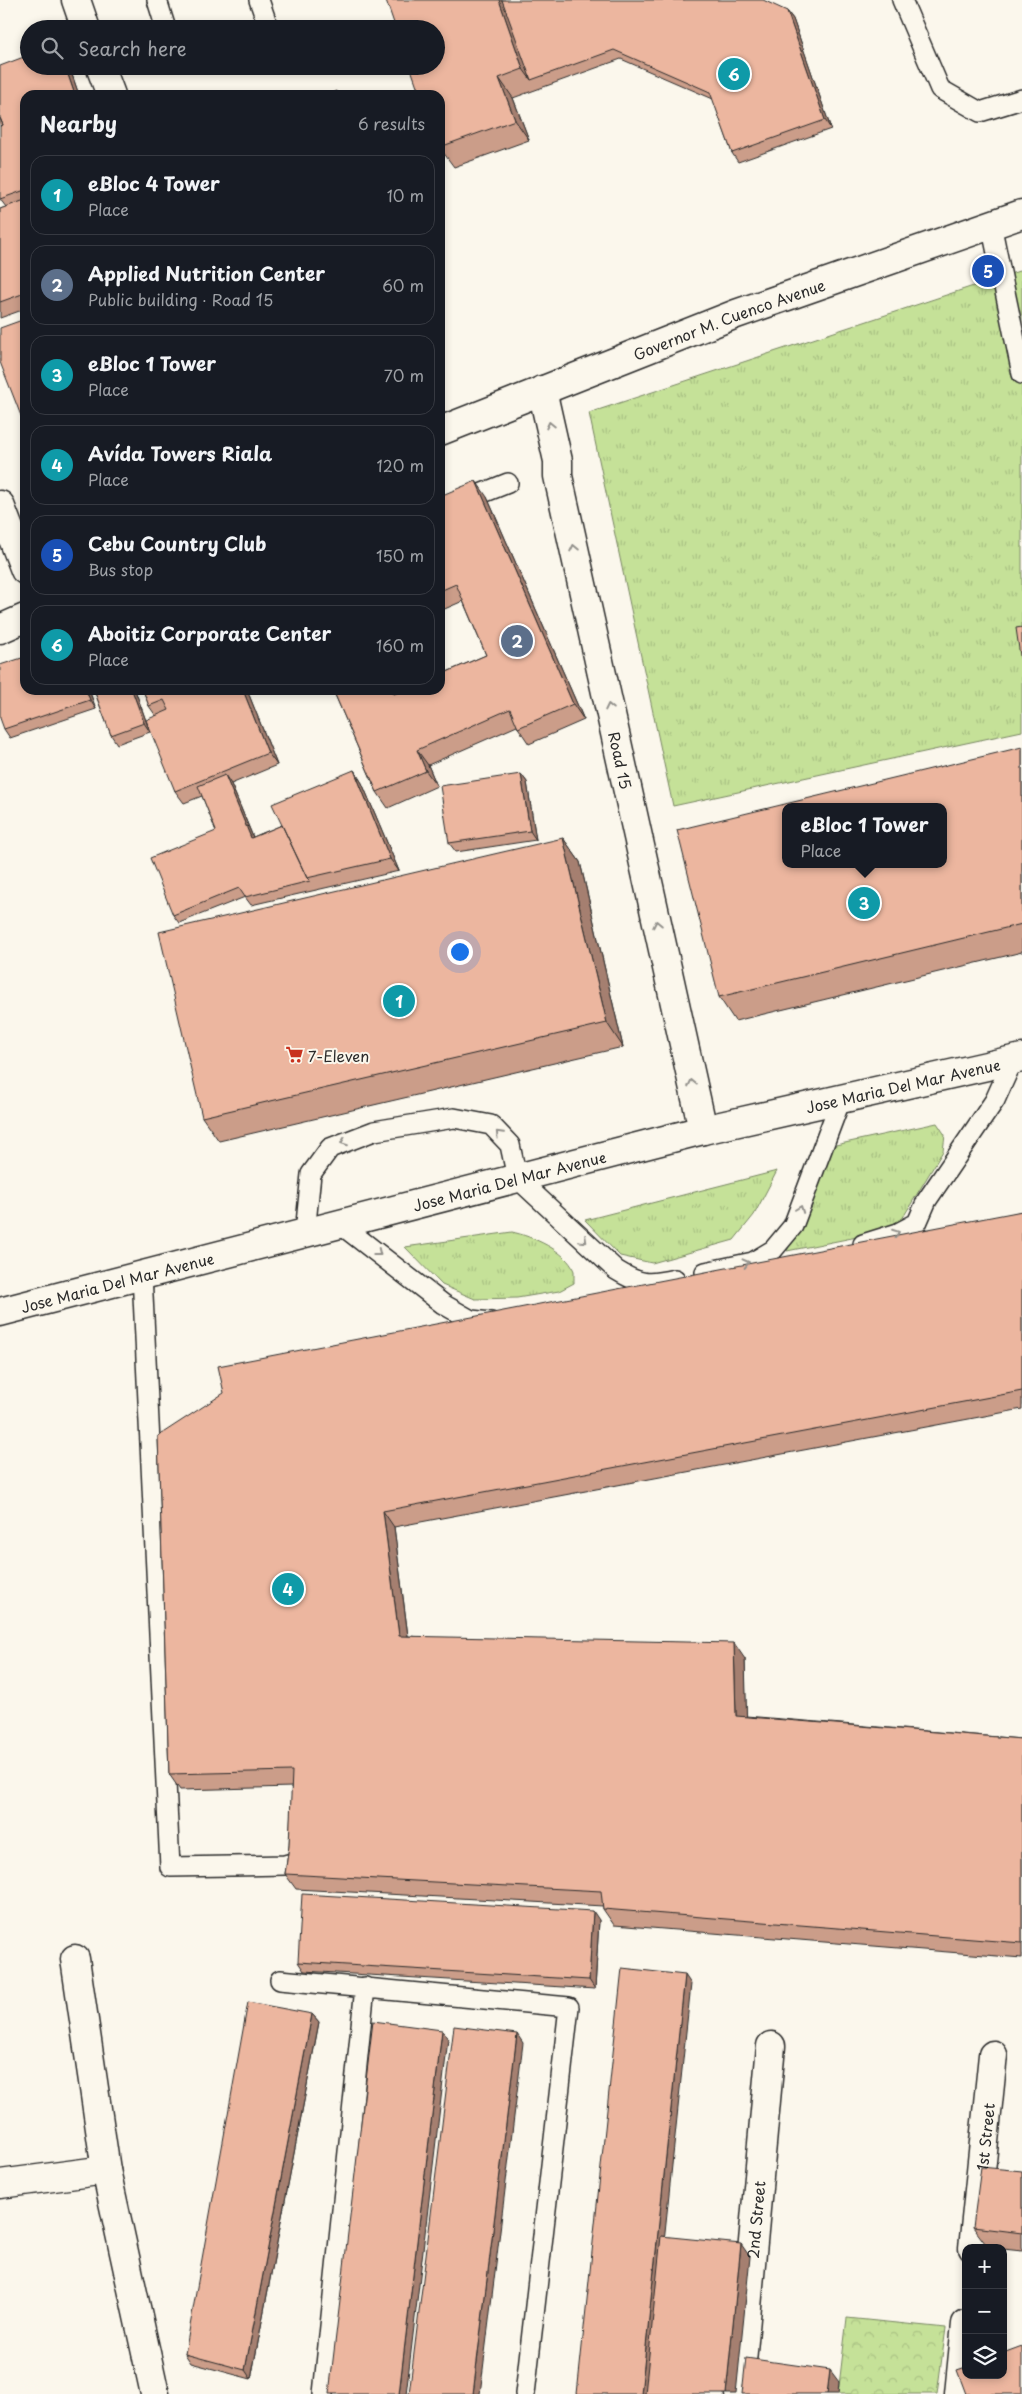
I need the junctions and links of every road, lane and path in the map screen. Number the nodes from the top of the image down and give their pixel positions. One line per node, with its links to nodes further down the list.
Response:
1 (76, 0): 5 (street)
2 (157, 0): 6 (lane)
3 (259, 0): 7 (lane)
4 (902, 0): 10 (lane)
5 (83, 20)
6 (163, 20)
7 (266, 20)
8 (103, 75): 9 (street)
9 (109, 90)
10 (1022, 99)
11 (1022, 214): 12 (street, Governor M. Cuenco Avenue)
12 (991, 224): 13 (lane); 14 (street, Governor M. Cuenco Avenue)
13 (1022, 374)
14 (542, 390): 15 (street, Governor M. Cuenco Avenue); 24 (street, Road 15, one-way to 14)
15 (445, 429)
16 (508, 483): 18 (lane)
17 (0, 505): 19 (street)
18 (445, 508)
19 (20, 557)
20 (20, 620): 21 (street)
21 (0, 629)
22 (1017, 1059): 23 (street, Jose Maria Del Mar Avenue); 28 (lane, one-way to 22)
23 (841, 1099): 24 (street, Jose Maria Del Mar Avenue); 25 (lane, one-way to 23)
24 (703, 1130): 25 (street, Jose Maria Del Mar Avenue)
25 (517, 1178): 26 (street, Jose Maria Del Mar Avenue); 27 (lane, one-way to 27)
26 (340, 1224): 27 (street, Jose Maria Del Mar Avenue); 31 (lane, one-way to 31)
27 (305, 1233): 29 (street, Jose Maria Del Mar Avenue)
28 (842, 1250)
29 (142, 1274): 30 (street, Jose Maria Del Mar Avenue); 32 (lane)
30 (0, 1312)
31 (508, 1320)
32 (300, 1862)
33 (76, 1959): 38 (street)
34 (280, 1980): 35 (lane)
35 (365, 1987): 43 (lane); 44 (lane)
36 (771, 2046): 45 (street, 2nd Street)
37 (993, 2055): 40 (street, 1st Street)
38 (106, 2170): 39 (street); 42 (street)
39 (0, 2184)
40 (973, 2244)
41 (965, 2334): 46 (street)
42 (154, 2394)
43 (323, 2394)
44 (525, 2394)
45 (739, 2394)
46 (959, 2394)

